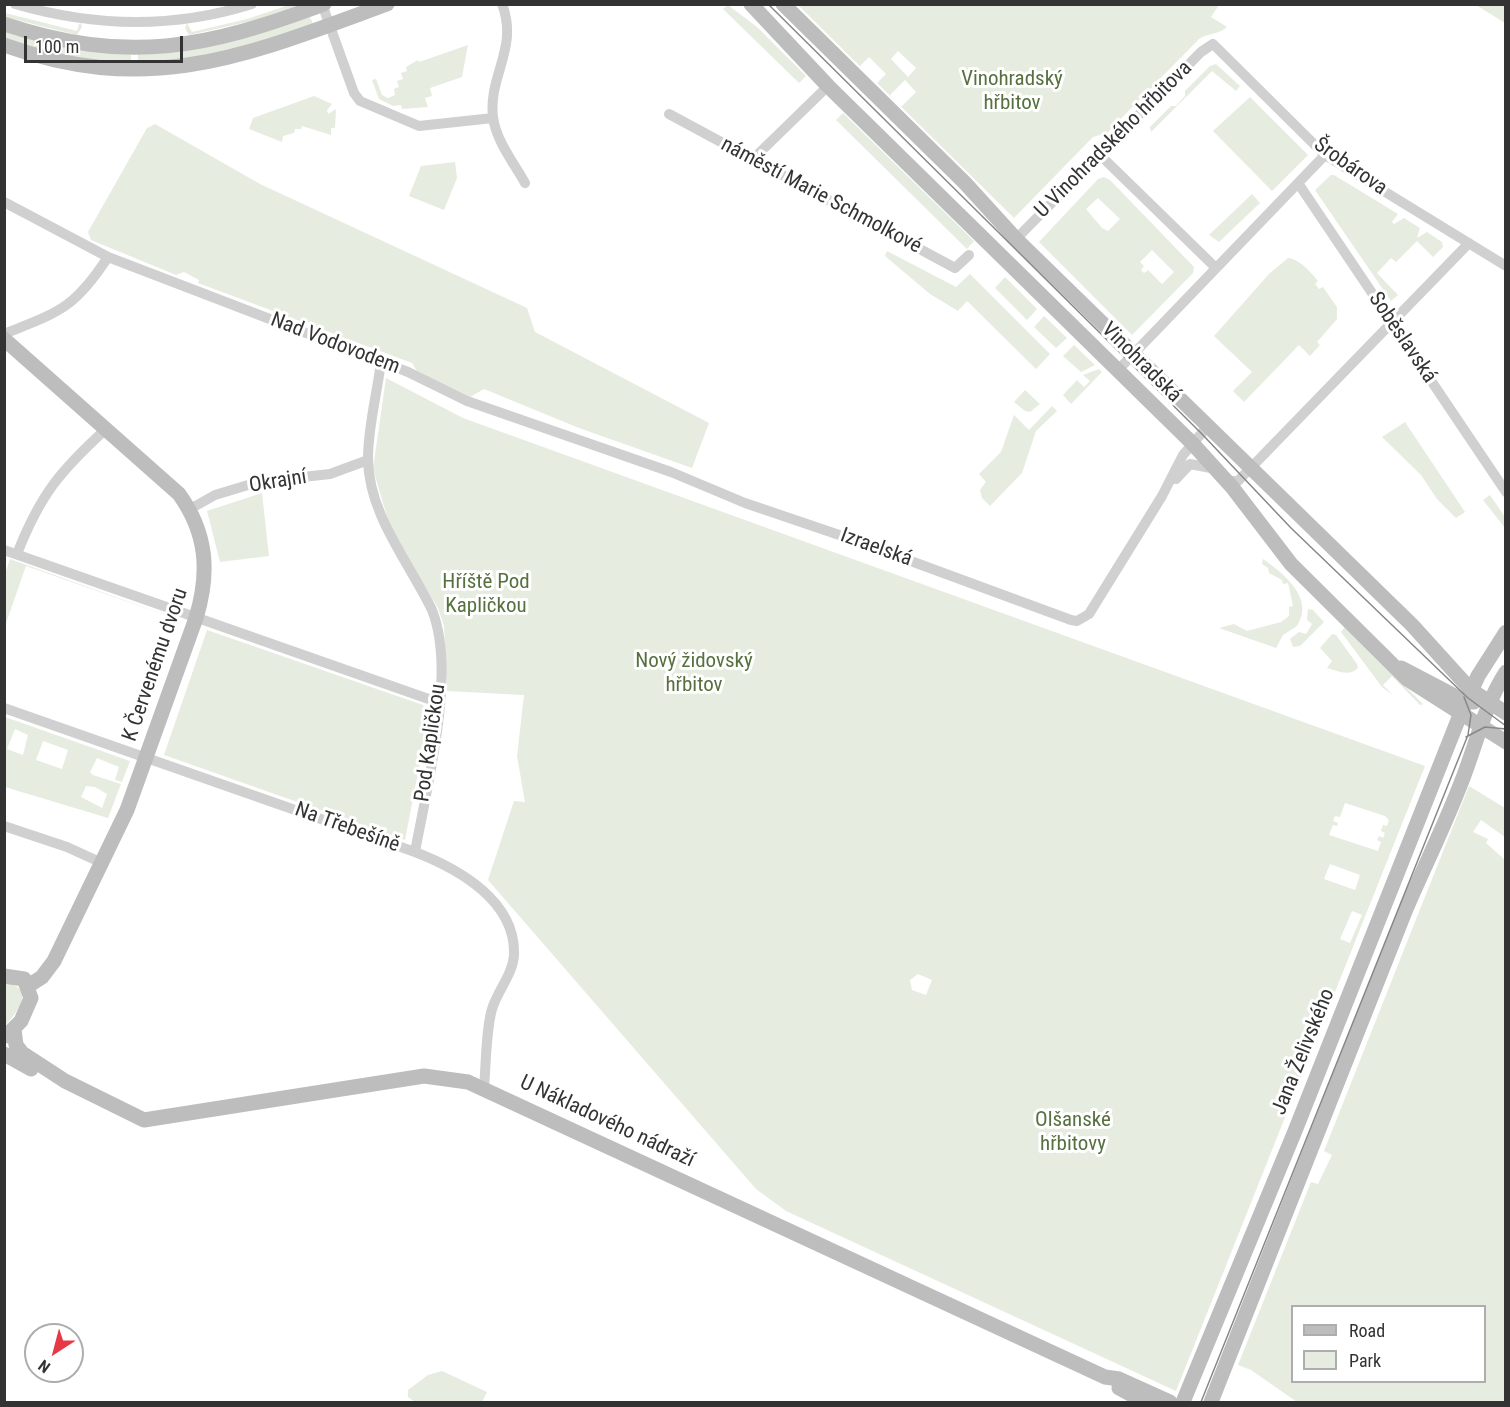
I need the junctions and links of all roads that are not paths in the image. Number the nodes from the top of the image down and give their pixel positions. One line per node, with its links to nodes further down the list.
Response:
1 (15, 4): 2 (street)
2 (252, 4)
3 (387, 4): 9 (main road)
4 (502, 4): 14 (street)
5 (750, 4): 12 (main road, Vinohradská)
6 (783, 4): 21 (main road, Vinohradská)
7 (323, 5): 8 (main road); 9 (street)
8 (4, 24)
9 (329, 26): 11 (main road); 14 (street)
10 (1213, 44): 15 (street, U Vinohradského hřbitova); 16 (street, Šrobárova)
11 (4, 45)
12 (828, 86): 17 (street); 32 (main road, Vinohradská)
13 (669, 114): 17 (street, náměstí Marie Schmolkové)
14 (493, 118): 18 (street)
15 (1100, 155): 21 (street, U Vinohradského hřbitova); 26 (street)
16 (1325, 155): 19 (street); 22 (street, Šrobárova)
17 (753, 159): 23 (street, náměstí Marie Schmolkové)
18 (525, 183)
19 (1298, 183): 26 (street); 27 (street, Soběslavská)
20 (4, 202): 24 (street, Nad Vodovodem)
21 (1017, 239): 30 (main road, Vinohradská)
22 (1469, 243): 25 (street, Šrobárova); 27 (street)
23 (969, 255)
24 (108, 258): 28 (street); 31 (street, Nad Vodovodem)
25 (1506, 266)
26 (1216, 268): 30 (street)
27 (1392, 323): 37 (street); 41 (street, Soběslavská)
28 (4, 334)
29 (4, 339): 34 (main road, K Červenému dvoru)
30 (1133, 354): 32 (street); 33 (main road, Vinohradská)
31 (381, 362): 36 (street, Pod Kapličkou); 39 (street, Nad Vodovodem)
32 (1119, 369): 35 (main road, Vinohradská)
33 (1207, 427): 35 (street); 37 (main road, Vinohradská)
34 (106, 429): 43 (main road, K Červenému dvoru); 45 (street)
35 (1192, 443): 38 (main road, Vinohradská); 42 (street)
36 (368, 460): 43 (street, Okrajní); 51 (street, Pod Kapličkou)
37 (1250, 469): 40 (street); 49 (main road, Vinohradská)
38 (1217, 470): 40 (main road, Vinohradská); 42 (street)
39 (671, 472): 42 (street, Izraelská)
40 (1227, 481): 49 (main road, Vinohradská)
41 (1506, 492)
42 (1162, 496)
43 (190, 509): 46 (main road, K Červenému dvoru)
44 (4, 550): 45 (street)
45 (16, 554): 46 (street)
46 (196, 618): 51 (street); 56 (main road, K Červenému dvoru)
47 (1506, 633): 49 (main road, Jana Želivského)
48 (1506, 672): 50 (main road, Jana Želivského)
49 (1466, 702): 50 (main road, Vinohradská); 54 (main road, Vinohradská); 69 (main road, Jana Želivského)
50 (1489, 702): 53 (main road, Vinohradská); 54 (main road, Jana Želivského)
51 (440, 703): 58 (street, Pod Kapličkou)
52 (4, 708): 56 (street, Na Třebešíně)
53 (1506, 713)
54 (1482, 728): 55 (main road, Vinohradská); 70 (main road, Jana Želivského)
55 (1506, 742)
56 (147, 757): 58 (street, Na Třebešíně); 59 (main road, K Červenému dvoru)
57 (4, 826): 59 (street)
58 (416, 852): 65 (street, Na Třebešíně)
59 (102, 863): 61 (main road, K Červenému dvoru)
60 (4, 976): 61 (main road)
61 (28, 986): 62 (main road)
62 (9, 1033): 64 (main road)
63 (4, 1054): 64 (main road)
64 (65, 1081): 65 (main road, U Nákladového nádraží)
65 (484, 1088): 66 (main road, U Nákladového nádraží)
66 (1105, 1377): 67 (main road, U Nákladového nádraží); 68 (main road, U Nákladového nádraží)
67 (1145, 1402)
68 (1170, 1402)
69 (1183, 1402)
70 (1211, 1402)

